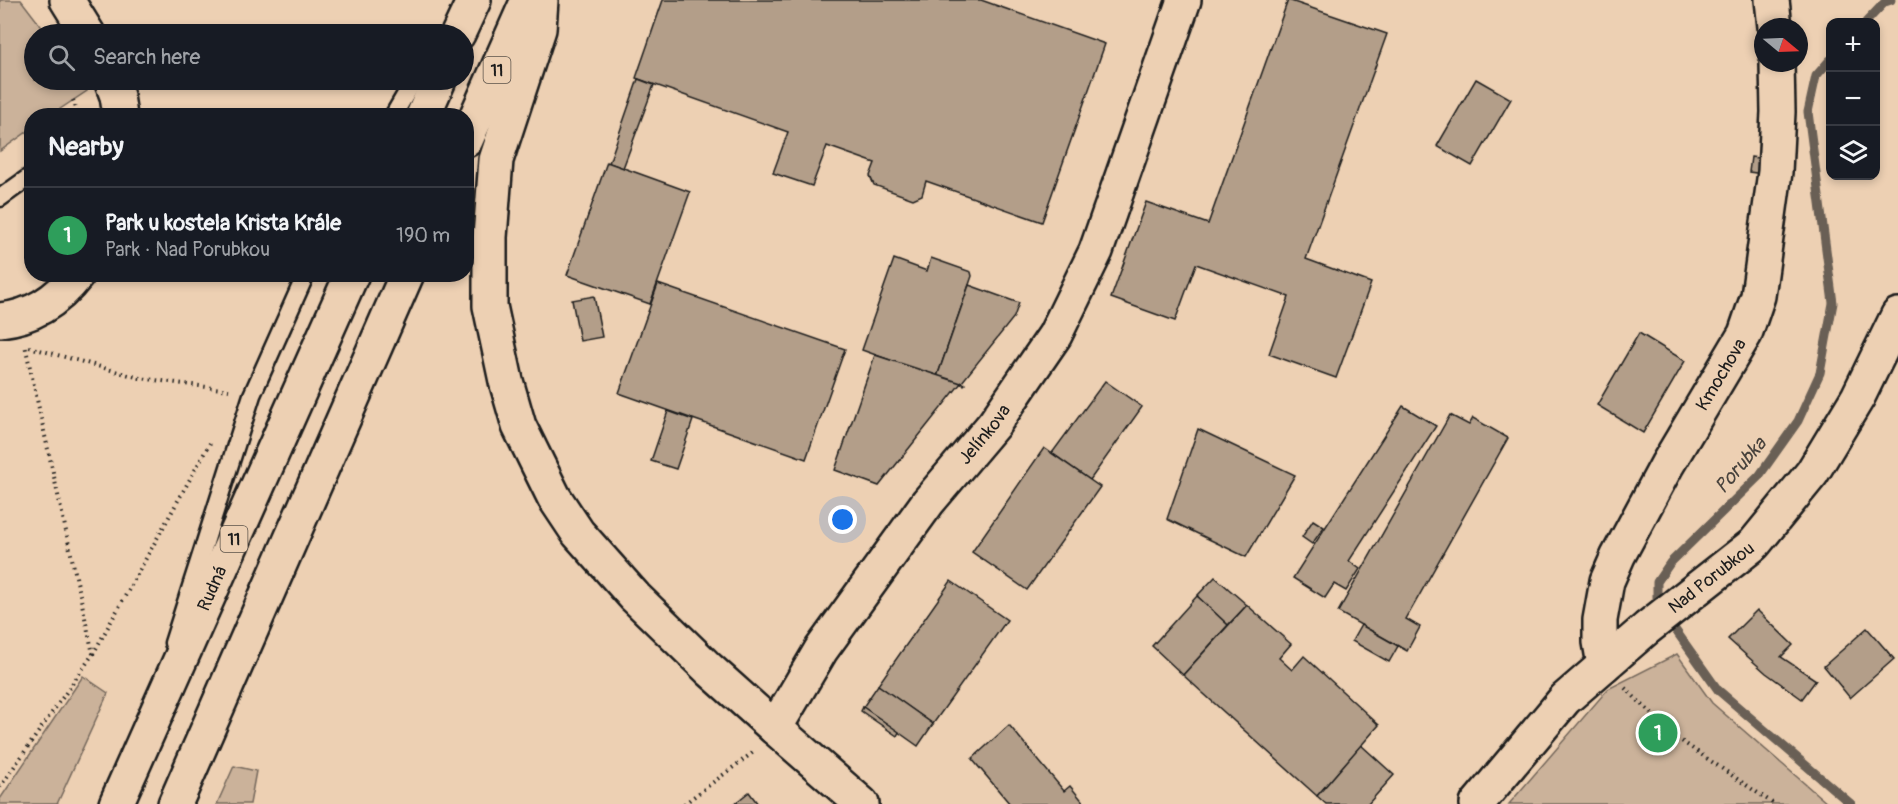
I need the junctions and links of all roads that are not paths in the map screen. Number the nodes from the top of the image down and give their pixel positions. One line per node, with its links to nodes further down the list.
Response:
1 (67, 0): 9 (main road)
2 (465, 0): 10 (lane)
3 (474, 0): 11 (main road)
4 (528, 0): 19 (main road, 11)
5 (541, 0): 29 (main road)
6 (1184, 0): 29 (main road, Jelínkova)
7 (1772, 0): 8 (main road)
8 (1774, 18)
9 (82, 24)
10 (449, 24)
11 (463, 24)
12 (1777, 72): 28 (main road, Kmochova)
13 (115, 90): 16 (main road)
14 (408, 90): 17 (lane)
15 (435, 90): 18 (main road)
16 (119, 108)
17 (398, 108)
18 (427, 108)
19 (474, 122)
20 (24, 181): 21 (lane)
21 (0, 198)
22 (70, 282): 27 (main road)
23 (302, 282): 30 (lane)
24 (348, 282): 30 (main road, Rudná / 11)
25 (403, 282): 32 (main road)
26 (1898, 315): 28 (main road, Nad Porubkou)
27 (16, 327)
28 (1604, 665): 34 (main road, Nad Porubkou)
29 (775, 728): 33 (main road)
30 (141, 747): 31 (main road, Rudná / 11)
31 (116, 804)
32 (175, 804)
33 (862, 804)
34 (1477, 804)

